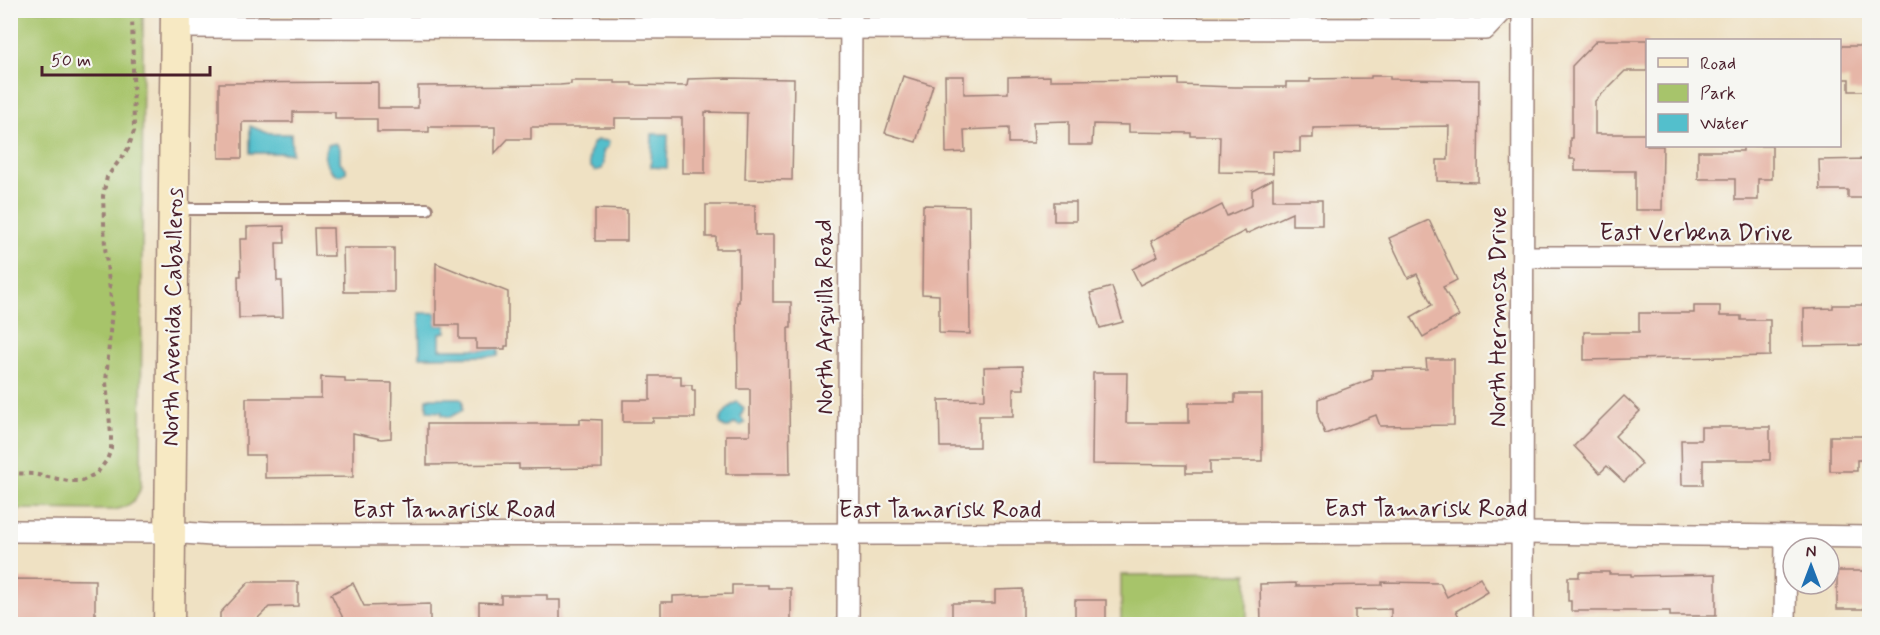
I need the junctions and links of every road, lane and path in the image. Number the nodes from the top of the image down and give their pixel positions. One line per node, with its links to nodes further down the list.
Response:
1 (132, 10): 10 (path)
2 (1503, 10): 5 (street)
3 (1523, 10): 8 (street, North Hermosa Drive)
4 (176, 19): 5 (street); 6 (street, North Avenida Caballeros)
5 (851, 19): 14 (street, North Arquilla Road)
6 (173, 209): 7 (lane); 12 (street, North Avenida Caballeros)
7 (427, 209)
8 (1523, 257): 9 (street, East Verbena Drive); 13 (street, North Hermosa Drive)
9 (1869, 257)
10 (10, 473)
11 (10, 531): 12 (street, East Tamarisk Road)
12 (169, 532): 14 (street, East Tamarisk Road); 19 (street, North Avenida Caballeros)
13 (1522, 533): 14 (street, East Tamarisk Road); 15 (street, East Tamarisk Road); 21 (street, North Hermosa Drive)
14 (848, 534): 20 (street, North Arquilla Road)
15 (1781, 537)
16 (1841, 537): 17 (street, East Tamarisk Road)
17 (1869, 537)
18 (1785, 596): 22 (street)
19 (169, 624)
20 (848, 624)
21 (1522, 624)
22 (1785, 624)

